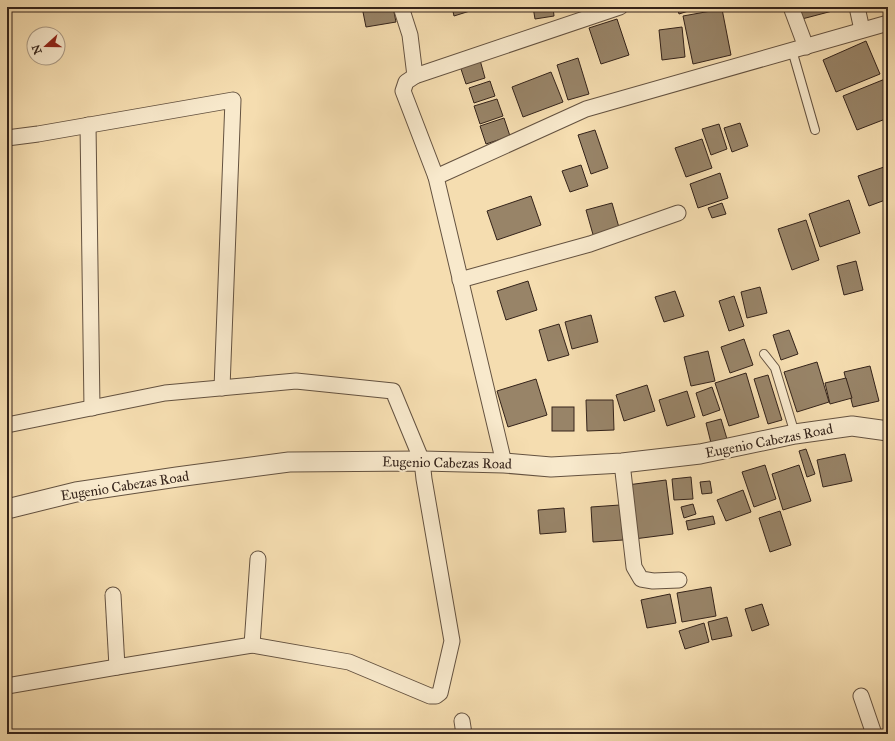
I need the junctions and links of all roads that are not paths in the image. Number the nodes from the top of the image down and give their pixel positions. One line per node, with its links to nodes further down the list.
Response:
1 (401, 7): 8 (street)
2 (620, 7): 8 (street)
3 (791, 7): 7 (street)
4 (857, 7): 6 (street)
5 (888, 23): 6 (street)
6 (862, 30): 7 (street)
7 (799, 48): 10 (lane); 12 (street)
8 (415, 76): 12 (street)
9 (88, 125): 11 (street); 16 (street); 17 (street)
10 (814, 130)
11 (7, 138)
12 (436, 177): 14 (street)
13 (678, 213): 14 (street)
14 (460, 280): 22 (street)
15 (764, 354): 20 (lane)
16 (222, 388): 17 (street); 21 (street)
17 (92, 408): 18 (street)
18 (7, 426)
19 (888, 432): 20 (street, Eugenio Cabezas Road)
20 (795, 434): 23 (street, Eugenio Cabezas Road)
21 (422, 461): 22 (street, Eugenio Cabezas Road); 24 (street, Eugenio Cabezas Road); 28 (street)
22 (504, 463): 23 (street, Eugenio Cabezas Road)
23 (622, 463): 26 (street)
24 (7, 508)
25 (258, 559): 28 (street)
26 (679, 580)
27 (113, 594): 29 (street)
28 (252, 645): 29 (street)
29 (117, 667): 30 (street)
30 (7, 686)
31 (862, 696): 32 (street)
32 (874, 734)

